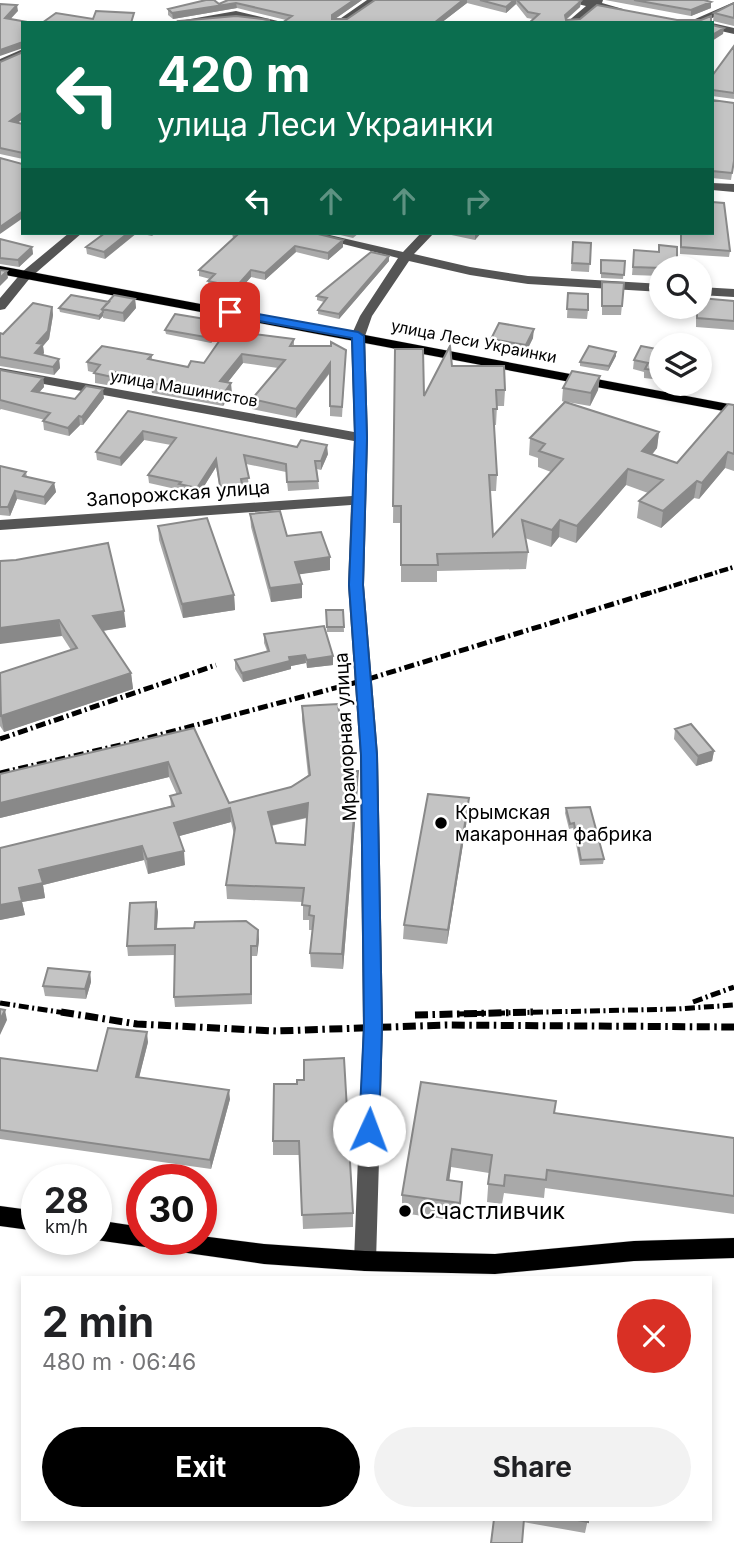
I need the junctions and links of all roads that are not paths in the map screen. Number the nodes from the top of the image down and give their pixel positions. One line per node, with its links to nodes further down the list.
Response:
1 (374, 0): 8 (street)
2 (566, 0): 3 (street)
3 (597, 3): 5 (street); 9 (street)
4 (734, 5): 10 (street)
5 (631, 12)
6 (187, 21): 7 (street)
7 (272, 21)
8 (342, 21)
9 (574, 21)
10 (692, 21)
11 (714, 26): 12 (street)
12 (734, 31)
13 (21, 53): 14 (street)
14 (3, 59): 15 (street)
15 (21, 61)
16 (714, 186): 17 (street)
17 (734, 188)
18 (74, 235): 23 (street)
19 (315, 235): 21 (street)
20 (426, 235): 21 (street, Мраморная улица)
21 (406, 256): 24 (street); 28 (street, Мраморная улица)
22 (0, 270): 23 (main road, улица Леси Украинки)
23 (26, 275): 27 (street); 28 (main road, улица Леси Украинки)
24 (649, 287)
25 (712, 291): 26 (street)
26 (734, 293)
27 (0, 306)
28 (358, 336): 30 (main road, улица Леси Украинки); 31 (street, Мраморная улица)
29 (0, 372): 31 (street, улица Машинистов)
30 (734, 409)
31 (361, 438): 32 (street, Мраморная улица)
32 (359, 500): 33 (street, Запорожская улица); 38 (street, Мраморная улица)
33 (0, 526)
34 (0, 1216): 35 (main road)
35 (21, 1219)
36 (217, 1248): 38 (main road)
37 (734, 1248): 38 (main road)
38 (365, 1261)

